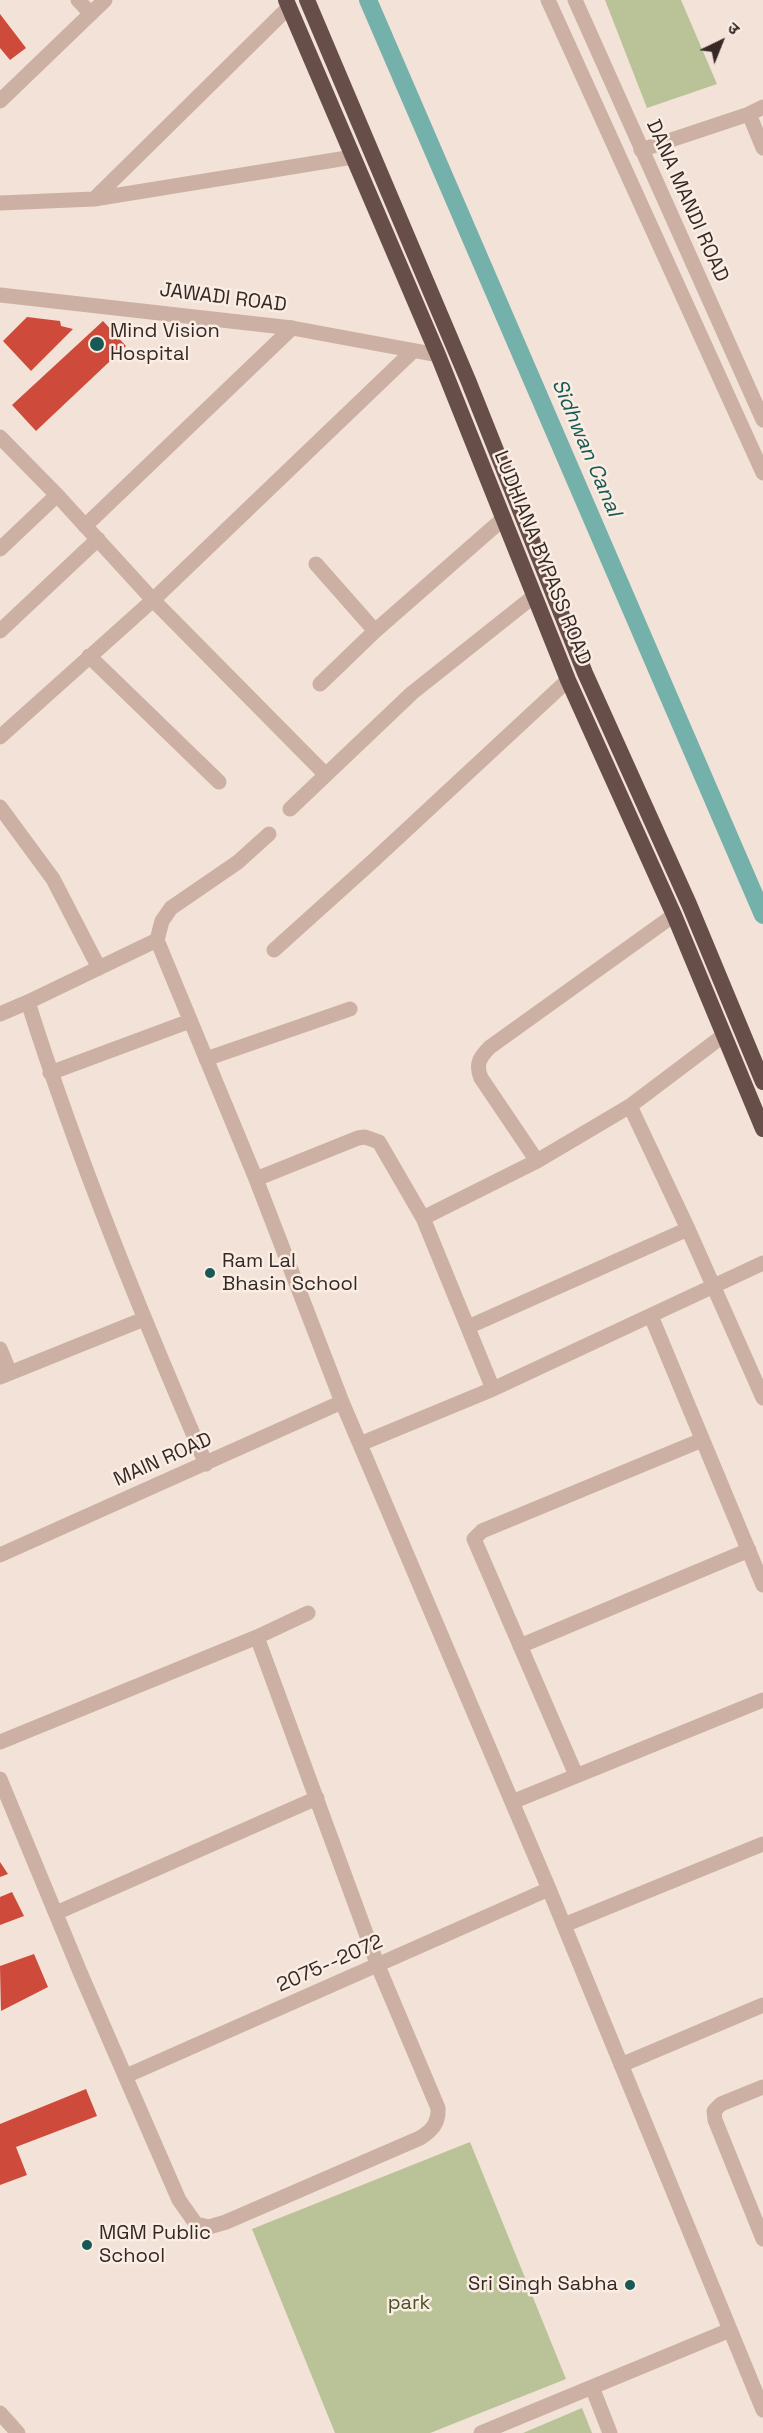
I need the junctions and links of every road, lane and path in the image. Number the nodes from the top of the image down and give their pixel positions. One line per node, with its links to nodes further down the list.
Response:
1 (78, 0): 7 (street)
2 (105, 0): 7 (street)
3 (307, 0): 52 (highway, LUDHIANA BYPASS ROAD)
4 (548, 0): 21 (street)
5 (575, 0): 11 (street, DANA MANDI ROAD)
6 (288, 4): 12 (highway, LUDHIANA BYPASS ROAD); 13 (street)
7 (91, 14): 8 (street)
8 (0, 101)
9 (756, 111): 10 (street); 11 (street)
10 (763, 148)
11 (641, 150): 19 (street, DANA MANDI ROAD)
12 (353, 157): 13 (street); 18 (highway, LUDHIANA BYPASS ROAD)
13 (94, 199): 14 (street)
14 (0, 202)
15 (0, 295): 16 (street, JAWADI ROAD)
16 (292, 328): 17 (street, JAWADI ROAD); 24 (street)
17 (413, 351): 18 (street, JAWADI ROAD); 29 (street)
18 (438, 355): 23 (highway, LUDHIANA BYPASS ROAD)
19 (763, 420)
20 (0, 437): 22 (street)
21 (763, 473)
22 (57, 495): 24 (street); 26 (street)
23 (504, 518): 28 (highway, LUDHIANA BYPASS ROAD); 30 (street)
24 (85, 526): 25 (street)
25 (98, 539): 29 (street); 31 (street)
26 (0, 549)
27 (316, 564): 30 (street)
28 (534, 596): 33 (highway, LUDHIANA BYPASS ROAD); 36 (street)
29 (153, 600): 32 (street); 36 (street)
30 (375, 631): 34 (street)
31 (0, 632)
32 (89, 656): 35 (street); 37 (street)
33 (568, 680): 41 (highway, LUDHIANA BYPASS ROAD); 43 (street)
34 (320, 684)
35 (0, 737)
36 (325, 774): 39 (street)
37 (219, 782)
38 (0, 807): 44 (street)
39 (290, 809)
40 (269, 834): 42 (street)
41 (674, 915): 49 (highway, LUDHIANA BYPASS ROAD); 55 (street)
42 (157, 940): 44 (street); 48 (street)
43 (274, 950)
44 (99, 968): 45 (street)
45 (28, 1002): 47 (street); 51 (street)
46 (350, 1009): 50 (street)
47 (0, 1014)
48 (190, 1021): 50 (street); 51 (street)
49 (724, 1035): 53 (street); 54 (highway, LUDHIANA BYPASS ROAD)
50 (206, 1059): 56 (street)
51 (50, 1073): 62 (street)
52 (763, 1082)
53 (630, 1106): 55 (street); 58 (street)
54 (763, 1129)
55 (537, 1161): 57 (street)
56 (256, 1179): 57 (street); 68 (street)
57 (423, 1218): 63 (street)
58 (688, 1229): 60 (street); 63 (street)
59 (763, 1263): 60 (street)
60 (714, 1287): 61 (street); 67 (street)
61 (651, 1316): 66 (street); 69 (street)
62 (144, 1318): 65 (street); 71 (street)
63 (468, 1327): 66 (street)
64 (0, 1348): 65 (street)
65 (5, 1375)
66 (493, 1389): 70 (street)
67 (763, 1398)
68 (342, 1402): 70 (street); 71 (street, MAIN ROAD)
69 (702, 1440): 72 (street); 77 (street)
70 (360, 1444): 83 (street)
71 (206, 1464): 73 (street, MAIN ROAD)
72 (749, 1550): 74 (street); 77 (street)
73 (0, 1555)
74 (763, 1585)
75 (308, 1613): 76 (street)
76 (257, 1637): 79 (street); 82 (street)
77 (520, 1646): 80 (street)
78 (763, 1700): 80 (street)
79 (0, 1742)
80 (576, 1775): 83 (street)
81 (0, 1779): 86 (street)
82 (317, 1798): 86 (street); 88 (street)
83 (512, 1802): 85 (street)
84 (763, 1844): 87 (street)
85 (549, 1890): 87 (street); 88 (street, 2075--2072)
86 (56, 1913): 91 (street)
87 (564, 1925): 90 (street)
88 (378, 1966): 91 (street, 2075--2072); 91 (street)
89 (763, 2005): 90 (street)
90 (621, 2065): 94 (street)
91 (126, 2076)
92 (763, 2087): 93 (street)
93 (763, 2238)
94 (730, 2330): 95 (street); 96 (street)
95 (592, 2387): 99 (street); 100 (street)
96 (763, 2410)
97 (0, 2414): 98 (street)
98 (18, 2433)
99 (481, 2433)
100 (610, 2433)

